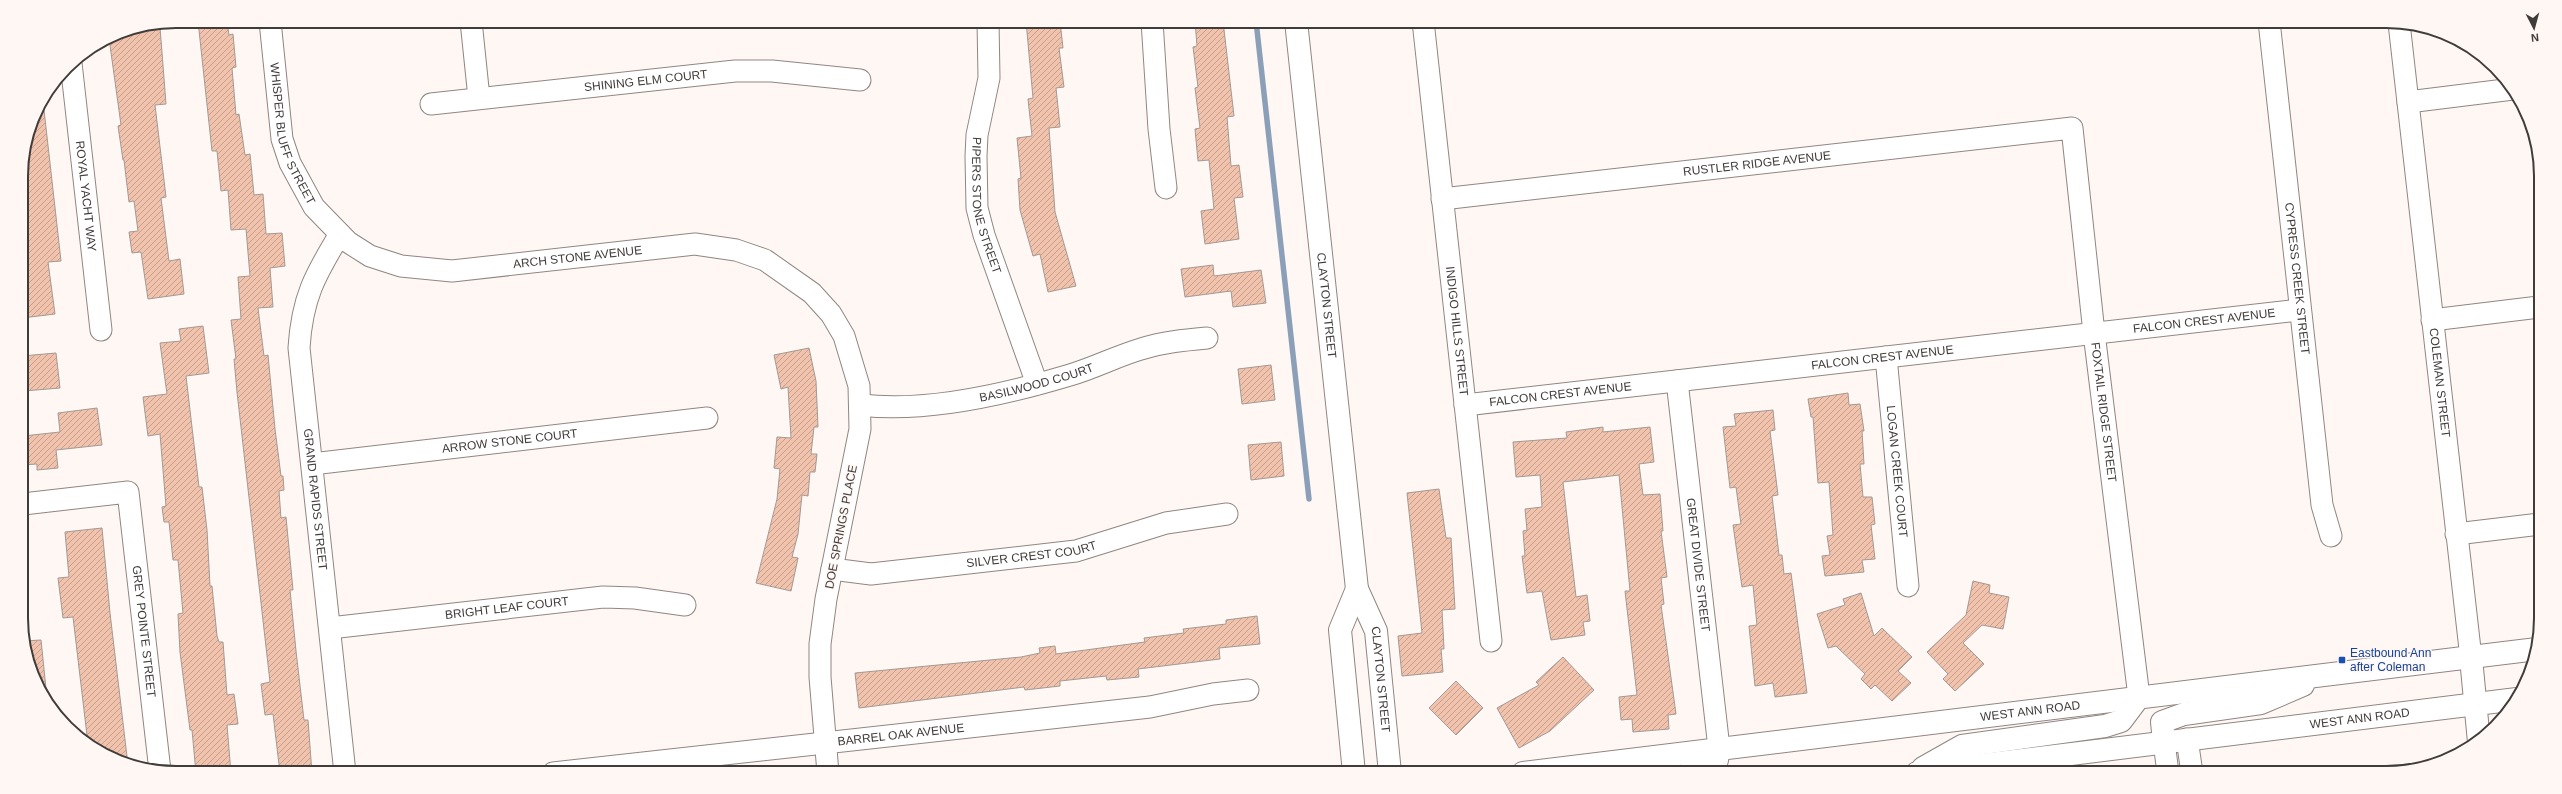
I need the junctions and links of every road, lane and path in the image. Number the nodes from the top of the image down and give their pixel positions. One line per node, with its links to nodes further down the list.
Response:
1 (271, 28): 18 (street, WHISPER BLUFF STREET)
2 (472, 28): 12 (street)
3 (988, 28): 28 (street, PIPERS STONE STREET)
4 (1152, 28): 16 (street)
5 (1297, 28): 40 (main road, CLAYTON STREET)
6 (1424, 28): 17 (street, INDIGO HILLS STREET)
7 (2270, 28): 21 (street, CYPRESS CREEK STREET)
8 (2400, 28): 13 (street, COLEMAN STREET)
9 (72, 70): 23 (street, ROYAL YACHT WAY)
10 (860, 80): 12 (street, SHINING ELM COURT)
11 (2506, 90): 13 (street)
12 (479, 98): 14 (street, SHINING ELM COURT)
13 (2408, 102): 22 (street, COLEMAN STREET)
14 (432, 104)
15 (2072, 128): 17 (street, RUSTLER RIDGE AVENUE); 24 (street, FOXTAIL RIDGE STREET)
16 (1166, 188)
17 (1442, 199): 30 (street, INDIGO HILLS STREET)
18 (340, 234): 19 (street, ARCH STONE AVENUE); 32 (street, GRAND RAPIDS STREET)
19 (812, 294): 29 (street, DOE SPRINGS PLACE)
20 (2534, 308): 22 (street)
21 (2299, 310): 24 (street, FALCON CREST AVENUE); 37 (street, CYPRESS CREEK STREET)
22 (2432, 320): 36 (street, COLEMAN STREET)
23 (101, 330)
24 (2094, 333): 26 (street, FALCON CREST AVENUE); 48 (street, FOXTAIL RIDGE STREET)
25 (1207, 338): 28 (street, BASILWOOD COURT)
26 (1886, 357): 27 (street, FALCON CREST AVENUE); 39 (street, LOGAN CREEK COURT)
27 (1677, 381): 30 (street, FALCON CREST AVENUE); 55 (street, GREAT DIVIDE STREET)
28 (1037, 384): 29 (street, BASILWOOD COURT)
29 (861, 405): 38 (street, DOE SPRINGS PLACE)
30 (1465, 405): 43 (street, INDIGO HILLS STREET)
31 (707, 418): 32 (street, ARROW STONE COURT)
32 (312, 464): 42 (street, GRAND RAPIDS STREET)
33 (28, 503): 56 (street, GREY POINTE STREET)
34 (1227, 514): 38 (street, SILVER CREST COURT)
35 (2534, 525): 36 (street)
36 (2456, 534): 45 (street, COLEMAN STREET)
37 (2331, 536)
38 (832, 569): 54 (street, DOE SPRINGS PLACE)
39 (1908, 586)
40 (1357, 590): 60 (main road, CLAYTON STREET); 61 (main road, CLAYTON STREET)
41 (684, 606): 42 (street, BRIGHT LEAF COURT)
42 (330, 628): 57 (street, GRAND RAPIDS STREET)
43 (1491, 641)
44 (2530, 651): 45 (main road, WEST ANN ROAD)
45 (2471, 658): 46 (main road, WEST ANN ROAD); 50 (main road, COLEMAN STREET)
46 (2328, 675): 48 (main road, WEST ANN ROAD); 53 (main road)
47 (1248, 690): 54 (street, BARREL OAK AVENUE)
48 (2139, 697): 55 (main road, WEST ANN ROAD); 64 (main road)
49 (2509, 700): 50 (main road, WEST ANN ROAD)
50 (2476, 704): 51 (main road, COLEMAN STREET); 52 (main road, WEST ANN ROAD)
51 (2478, 733)
52 (2187, 740): 53 (main road, WEST ANN ROAD); 67 (street)
53 (2164, 742): 65 (main road, WEST ANN ROAD); 66 (street)
54 (824, 743): 58 (street, BARREL OAK AVENUE); 59 (street, DOE SPRINGS PLACE)
55 (1720, 748): 62 (main road, WEST ANN ROAD); 63 (main road)
56 (159, 765)
57 (344, 766)
58 (616, 766)
59 (827, 766)
60 (1353, 766)
61 (1389, 766)
62 (1578, 766)
63 (1708, 766)
64 (1928, 766)
65 (1972, 766)
66 (2167, 766)
67 (2191, 766)

